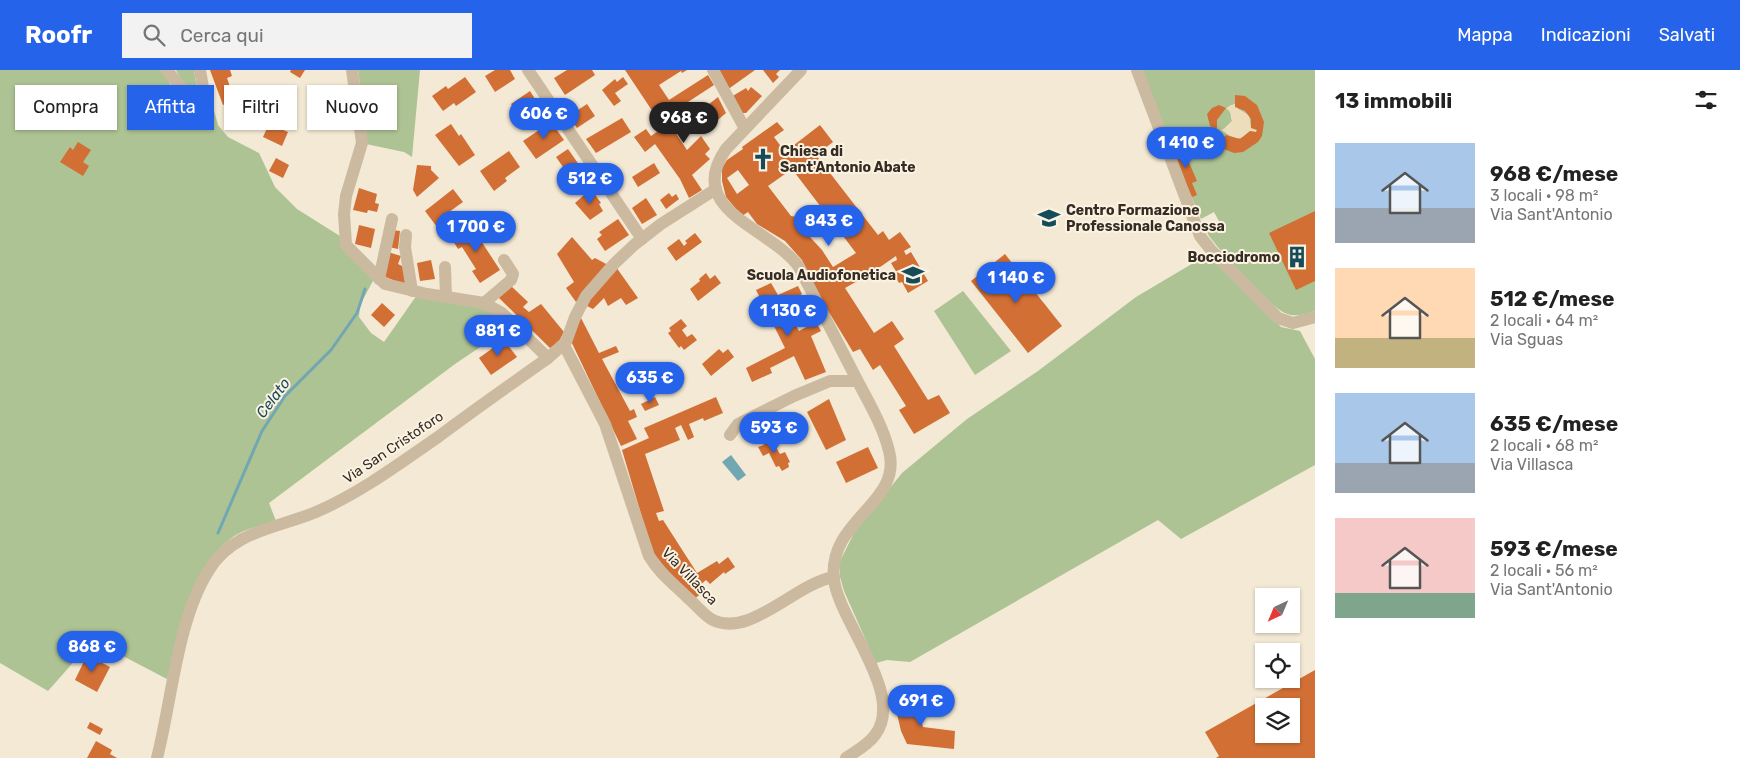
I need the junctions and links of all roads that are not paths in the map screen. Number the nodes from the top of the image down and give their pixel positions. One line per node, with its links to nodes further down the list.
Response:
1 (167, 70): 2 (street)
2 (200, 70)
3 (352, 70): 15 (street)
4 (528, 70): 12 (street)
5 (713, 70): 8 (street)
6 (801, 70): 8 (street)
7 (1137, 70): 19 (street)
8 (744, 127): 9 (street)
9 (716, 190): 12 (street, Via San Cristoforo); 22 (street)
10 (392, 219): 15 (street)
11 (406, 235): 16 (street)
12 (642, 239): 20 (street, Via San Cristoforo)
13 (504, 260): 18 (street)
14 (445, 267): 17 (street)
15 (379, 279): 16 (street)
16 (412, 291): 17 (street)
17 (446, 297): 18 (street)
18 (484, 303): 21 (street)
19 (1315, 317)
20 (564, 345): 21 (street, Via San Cristoforo); 26 (street, Via Villasca)
21 (548, 358): 27 (street, Via San Cristoforo)
22 (848, 363): 23 (street); 24 (street)
23 (830, 381): 24 (street); 25 (street)
24 (857, 381): 26 (street)
25 (728, 433)
26 (834, 578): 28 (street)
27 (157, 758)
28 (846, 758)

